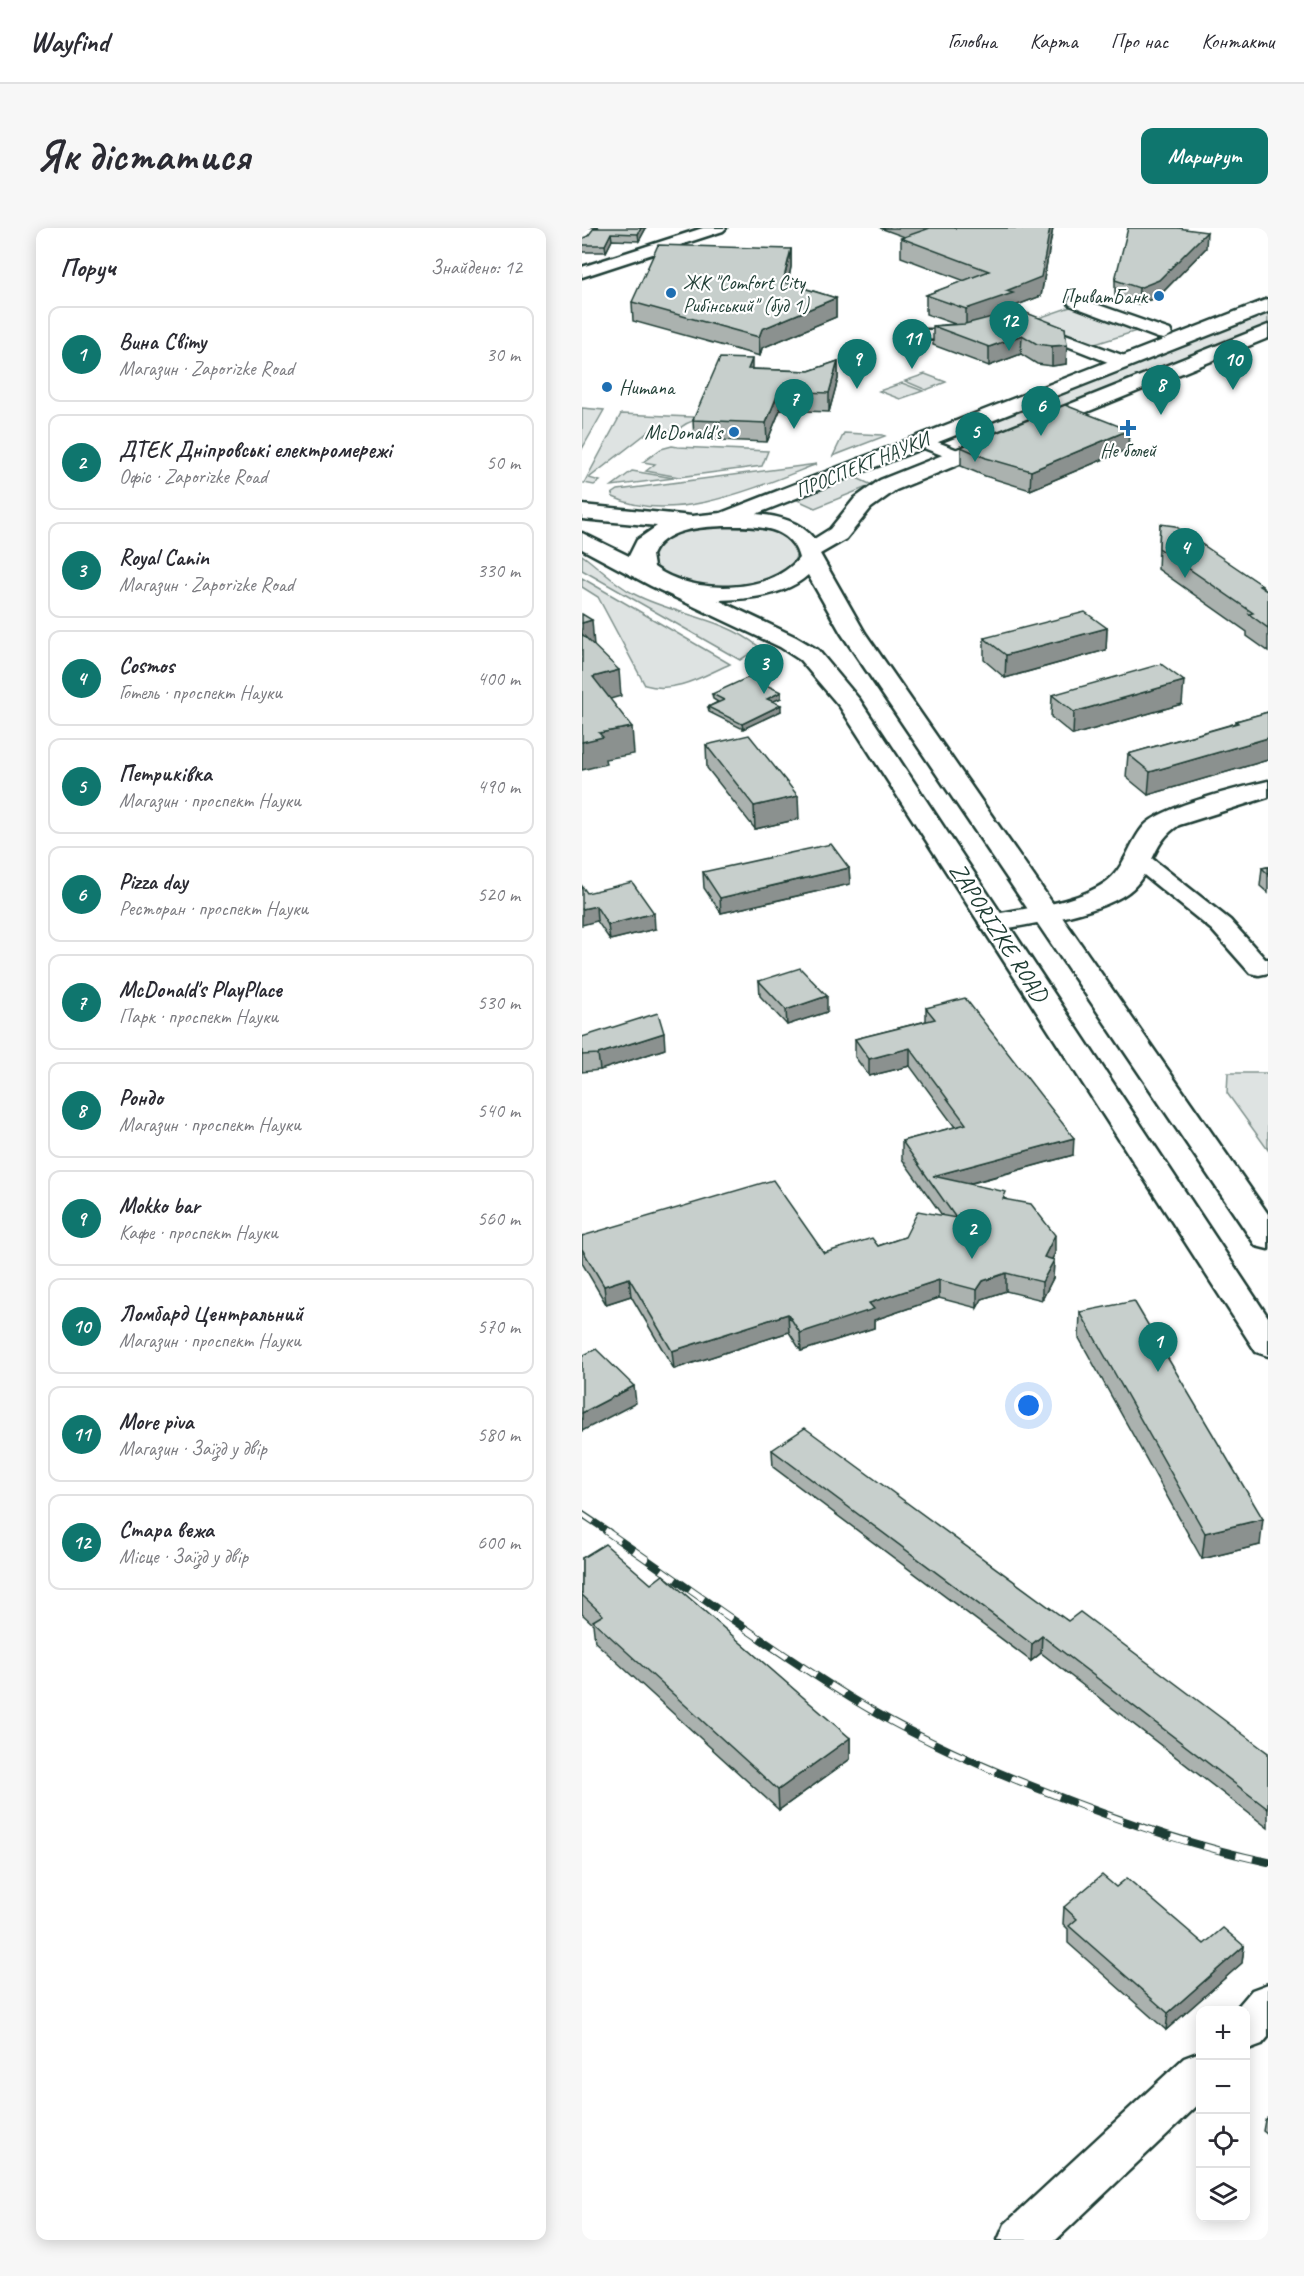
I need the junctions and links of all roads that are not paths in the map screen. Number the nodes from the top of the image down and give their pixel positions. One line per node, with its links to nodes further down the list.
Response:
1 (589, 228): 3 (street)
2 (718, 228): 4 (street)
3 (582, 239)
4 (582, 272)
5 (1076, 302): 10 (street)
6 (1268, 305): 12 (main road, ПРОСПЕКТ НАУКИ)
7 (1011, 324): 12 (street)
8 (992, 330): 11 (street)
9 (1268, 332): 14 (main road, ПРОСПЕКТ НАУКИ)
10 (1164, 334)
11 (911, 335)
12 (1124, 362): 13 (main road, ПРОСПЕКТ НАУКИ)
13 (922, 441): 14 (street); 16 (main road, ПРОСПЕКТ НАУКИ)
14 (957, 456): 19 (main road, ПРОСПЕКТ НАУКИ)
15 (582, 512): 17 (main road)
16 (724, 519): 17 (main road); 19 (main road, ZAPORIZKE ROAD)
17 (701, 520): 20 (main road)
18 (582, 540): 20 (main road, ZAPORIZKE ROAD)
19 (810, 554): 20 (main road, ПРОСПЕКТ НАУКИ); 23 (main road, ZAPORIZKE ROAD)
20 (662, 582): 24 (main road, ZAPORIZKE ROAD)
21 (1268, 789): 22 (main road)
22 (1137, 858): 23 (main road); 25 (street)
23 (1046, 911): 24 (main road); 26 (main road, ZAPORIZKE ROAD)
24 (993, 923): 27 (main road, ZAPORIZKE ROAD)
25 (1265, 972)
26 (1268, 1238)
27 (1268, 1344)
28 (1268, 2004): 29 (main road)
29 (1250, 2024)
30 (1196, 2077): 31 (main road)
31 (1022, 2240)

